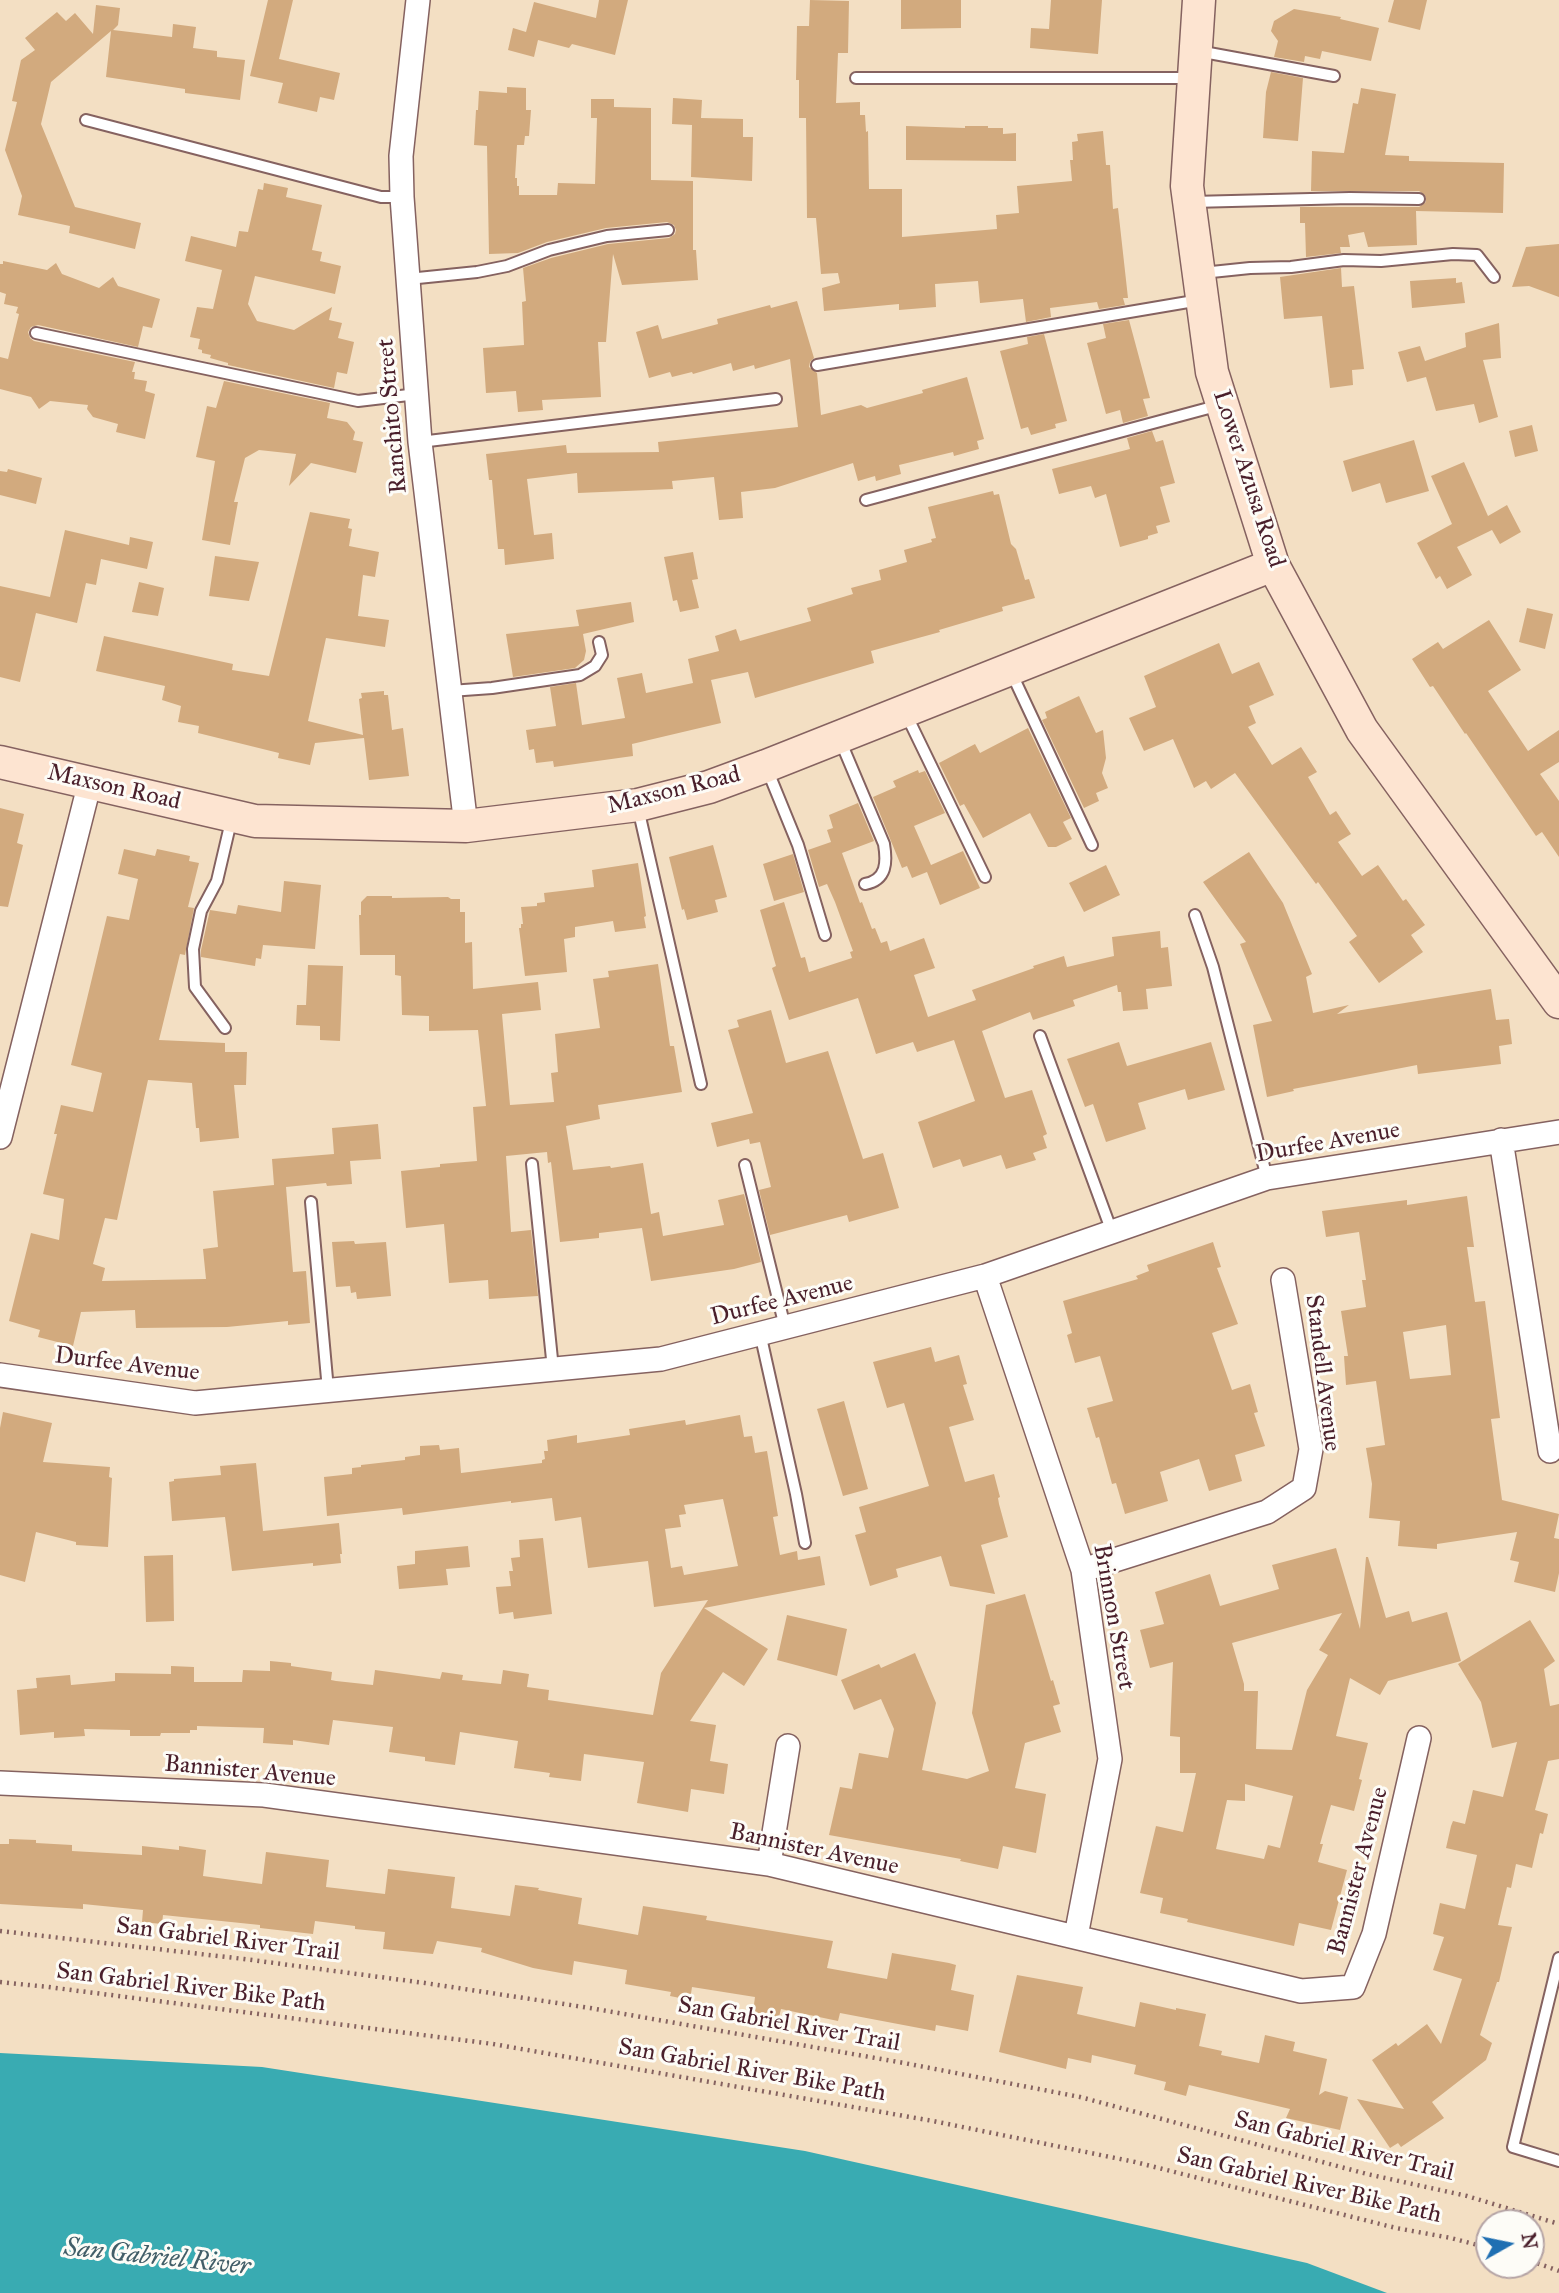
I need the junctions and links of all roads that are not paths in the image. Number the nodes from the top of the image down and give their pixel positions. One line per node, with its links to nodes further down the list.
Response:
1 (418, 0): 7 (street, Ranchito Street)
2 (1199, 0): 3 (street, Lower Azusa Road)
3 (1195, 64): 4 (lane); 5 (lane); 9 (street, Lower Azusa Road)
4 (1334, 76)
5 (856, 78)
6 (86, 120): 7 (lane)
7 (402, 197): 12 (street, Ranchito Street)
8 (1419, 199): 9 (lane)
9 (1189, 203): 13 (street, Lower Azusa Road)
10 (668, 230): 12 (lane)
11 (1494, 277): 13 (lane)
12 (408, 279): 16 (street, Ranchito Street)
13 (1201, 287): 15 (lane); 18 (street, Lower Azusa Road)
14 (36, 333): 16 (lane)
15 (817, 365)
16 (417, 394): 19 (street, Ranchito Street)
17 (776, 400): 19 (lane)
18 (1223, 404): 20 (lane); 21 (street, Lower Azusa Road)
19 (420, 442): 24 (street, Ranchito Street)
20 (866, 500)
21 (1273, 565): 23 (street, Maxson Road); 38 (street, Lower Azusa Road)
22 (599, 642): 24 (lane)
23 (1010, 669): 25 (street, Maxson Road); 33 (lane)
24 (450, 691): 32 (street, Ranchito Street)
25 (905, 711): 26 (street, Maxson Road); 34 (lane)
26 (839, 737): 28 (street, Maxson Road); 35 (lane)
27 (0, 762): 29 (street, Maxson Road)
28 (766, 766): 30 (street, Maxson Road); 37 (lane)
29 (90, 782): 31 (street, Maxson Road); 43 (street)
30 (638, 805): 32 (street, Maxson Road); 41 (lane)
31 (232, 816): 32 (street, Maxson Road); 39 (lane)
32 (466, 825)
33 (1092, 845)
34 (985, 877)
35 (865, 884)
36 (1195, 915): 47 (lane)
37 (825, 936)
38 (1559, 1002)
39 (225, 1028)
40 (1040, 1036): 49 (lane)
41 (701, 1084)
42 (1559, 1132): 44 (street, Durfee Avenue)
43 (0, 1137)
44 (1501, 1140): 47 (street, Durfee Avenue); 57 (street)
45 (532, 1164): 54 (lane)
46 (745, 1165): 52 (lane)
47 (1267, 1178): 49 (street, Durfee Avenue)
48 (311, 1202): 56 (lane)
49 (1112, 1232): 50 (street, Durfee Avenue)
50 (985, 1276): 52 (street, Durfee Avenue); 59 (street, Brinnon Street)
51 (1283, 1280): 59 (street, Standell Avenue)
52 (785, 1327): 53 (street, Durfee Avenue)
53 (760, 1334): 54 (street, Durfee Avenue); 58 (lane)
54 (553, 1369): 56 (street, Durfee Avenue)
55 (0, 1375): 56 (street, Durfee Avenue)
56 (328, 1390)
57 (1550, 1451)
58 (805, 1543)
59 (1083, 1570): 64 (street, Brinnon Street)
60 (1419, 1738): 64 (street, Bannister Avenue)
61 (788, 1746): 63 (street)
62 (0, 1783): 63 (street, Bannister Avenue)
63 (769, 1864): 64 (street, Bannister Avenue)
64 (1076, 1936)
65 (1559, 1958): 66 (lane)
66 (1559, 2161)

